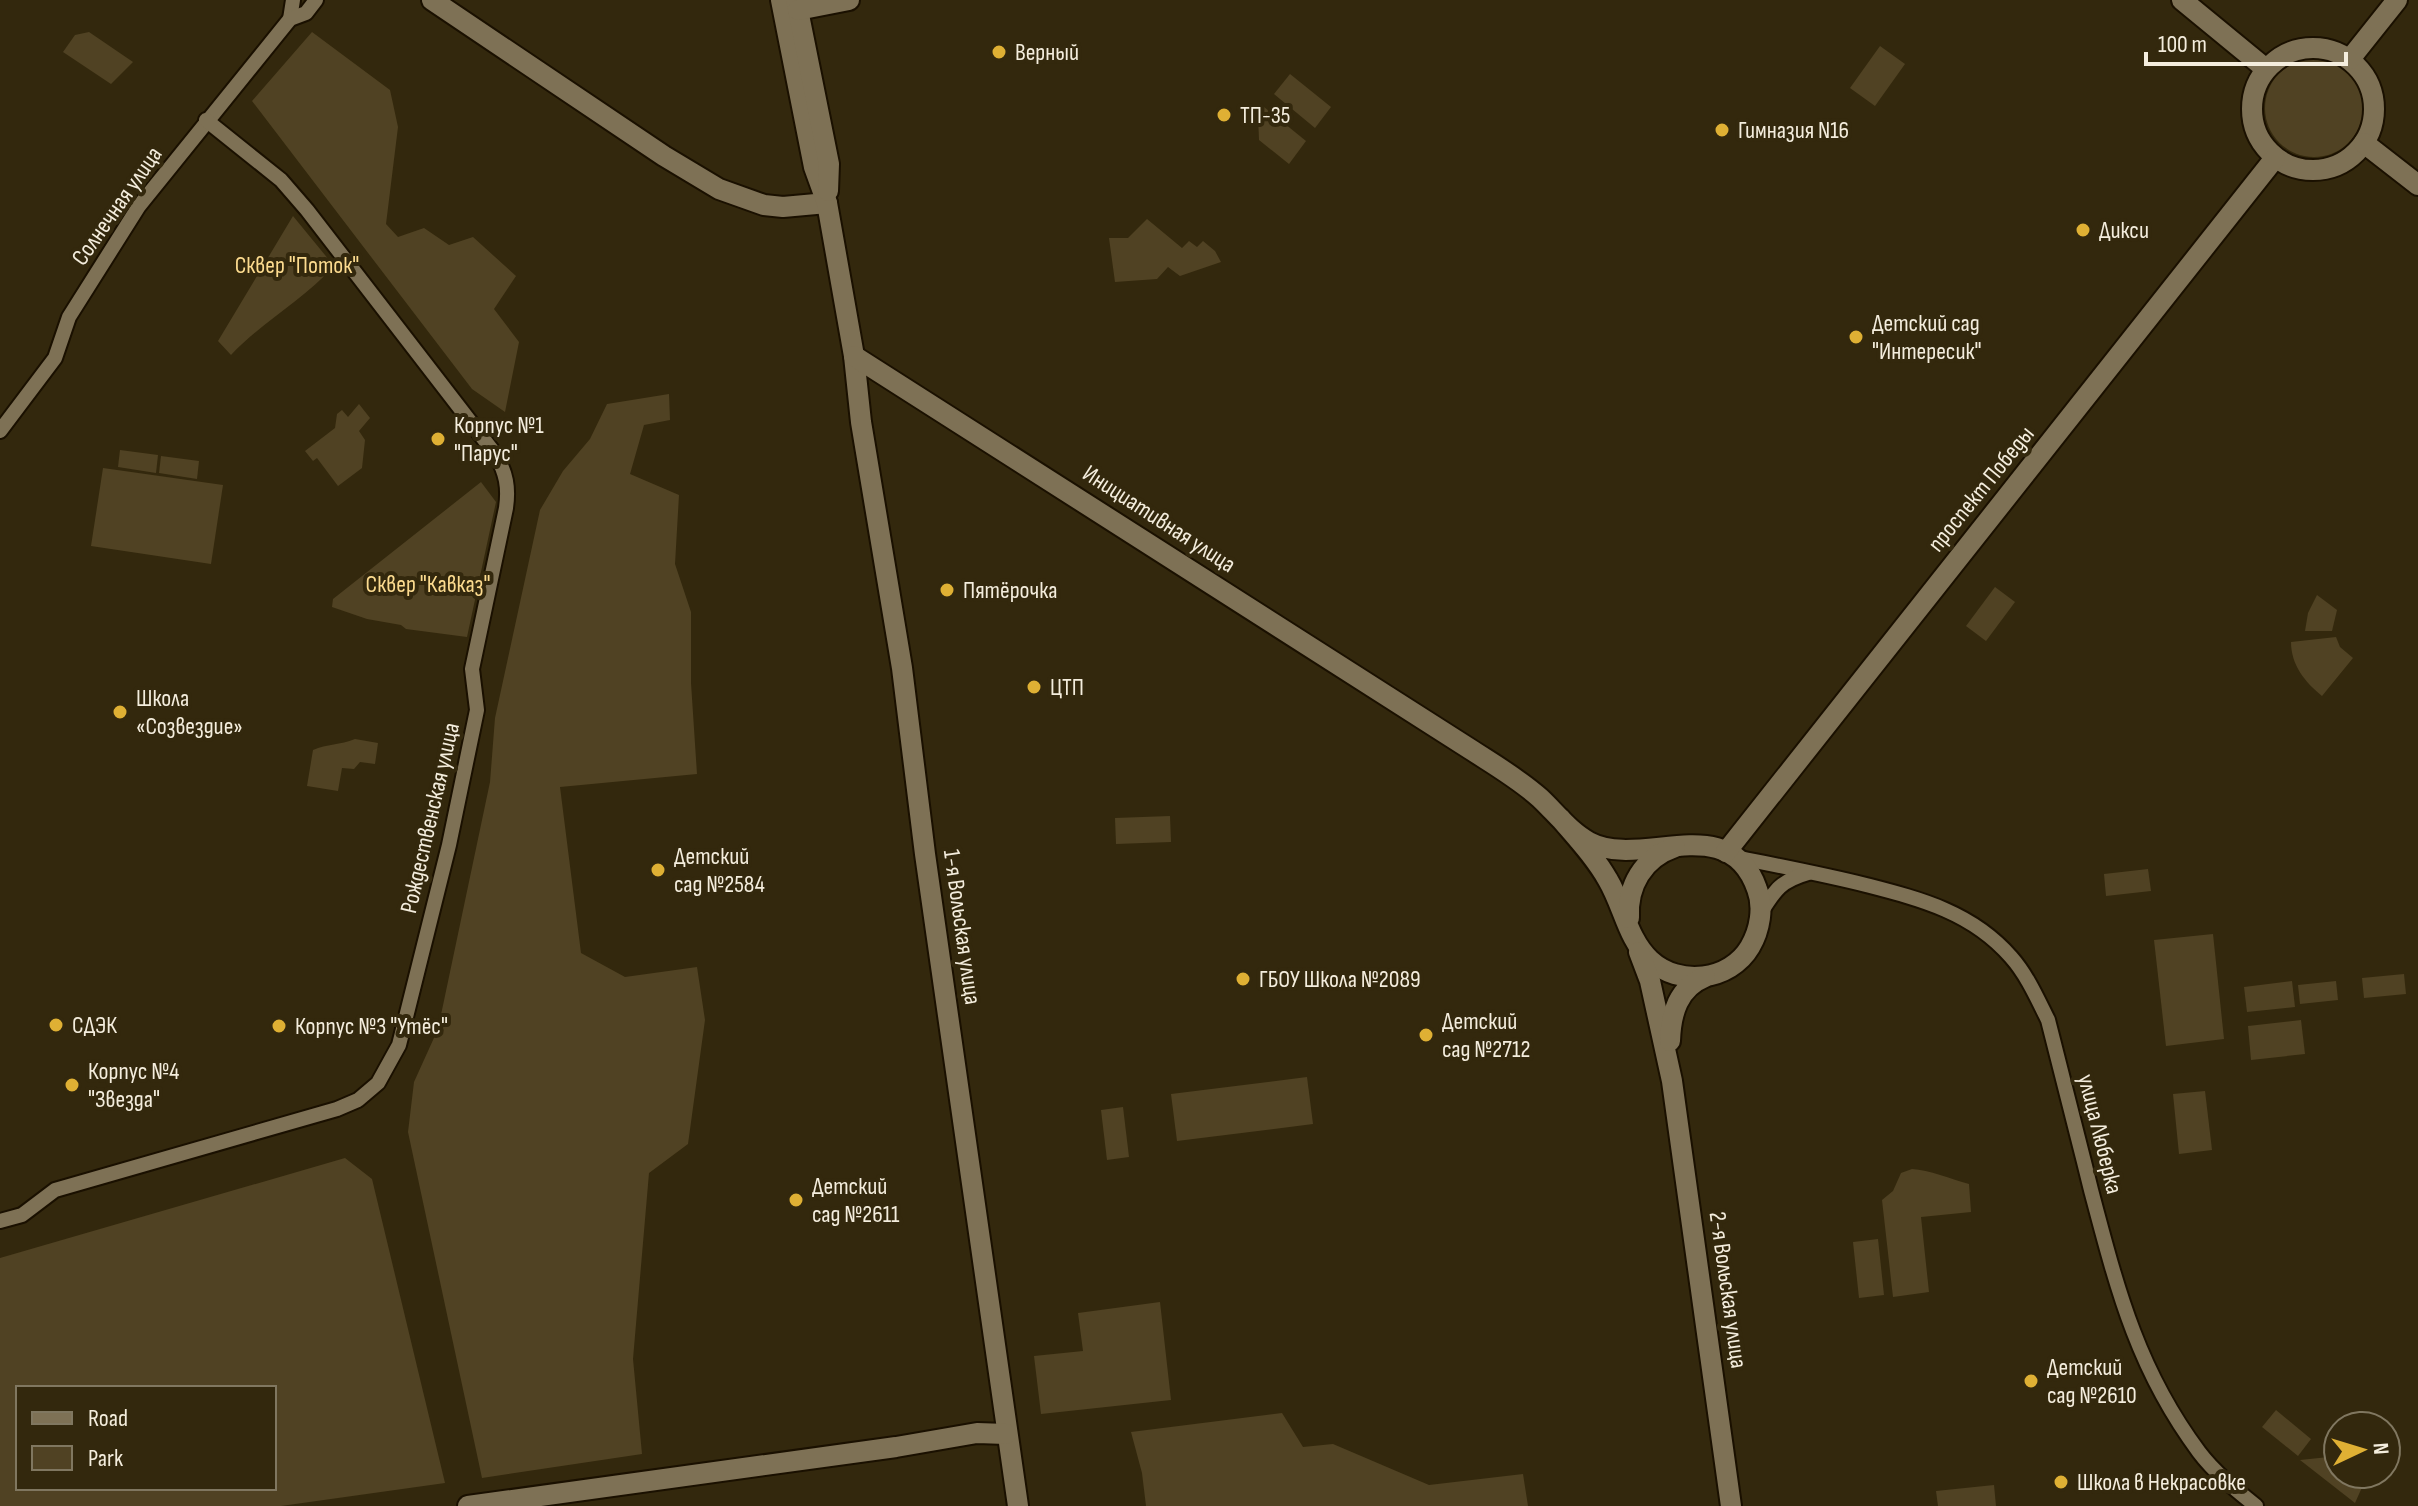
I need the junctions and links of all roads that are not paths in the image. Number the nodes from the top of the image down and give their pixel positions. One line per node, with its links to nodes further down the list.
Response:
1 (293, 0): 8 (street)
2 (316, 0): 8 (street, Солнечная улица)
3 (432, 0): 15 (street)
4 (849, 0): 7 (street)
5 (2182, 0): 10 (street)
6 (2397, 0): 9 (street)
7 (792, 3): 15 (street)
8 (290, 19): 11 (street, Солнечная улица)
9 (2350, 59): 10 (street); 12 (street)
10 (2266, 69): 13 (street)
11 (206, 120): 17 (street, Солнечная улица); 26 (street, Рождественская улица)
12 (2364, 143): 13 (street); 14 (street)
13 (2275, 158): 20 (street, проспект Победы)
14 (2418, 185)
15 (827, 203): 16 (street)
16 (854, 356): 18 (street, Инициативная улица); 27 (street, 1-я Вольская улица)
17 (0, 431)
18 (1560, 818): 19 (street, Инициативная улица); 23 (street, Инициативная улица)
19 (1687, 844): 20 (street, Инициативная улица); 23 (street)
20 (1730, 854): 21 (street, улица Люберка); 22 (street)
21 (1813, 872): 22 (street); 31 (street, улица Люберка)
22 (1760, 914): 24 (street)
23 (1633, 935): 24 (street, Инициативная улица); 25 (street, 2-я Вольская улица)
24 (1705, 977): 25 (street, 2-я Вольская улица)
25 (1672, 1081): 30 (street, 2-я Вольская улица)
26 (0, 1221)
27 (1006, 1434): 28 (street); 29 (street, 1-я Вольская улица)
28 (468, 1506)
29 (1018, 1506)
30 (1731, 1506)
31 (2256, 1506)

